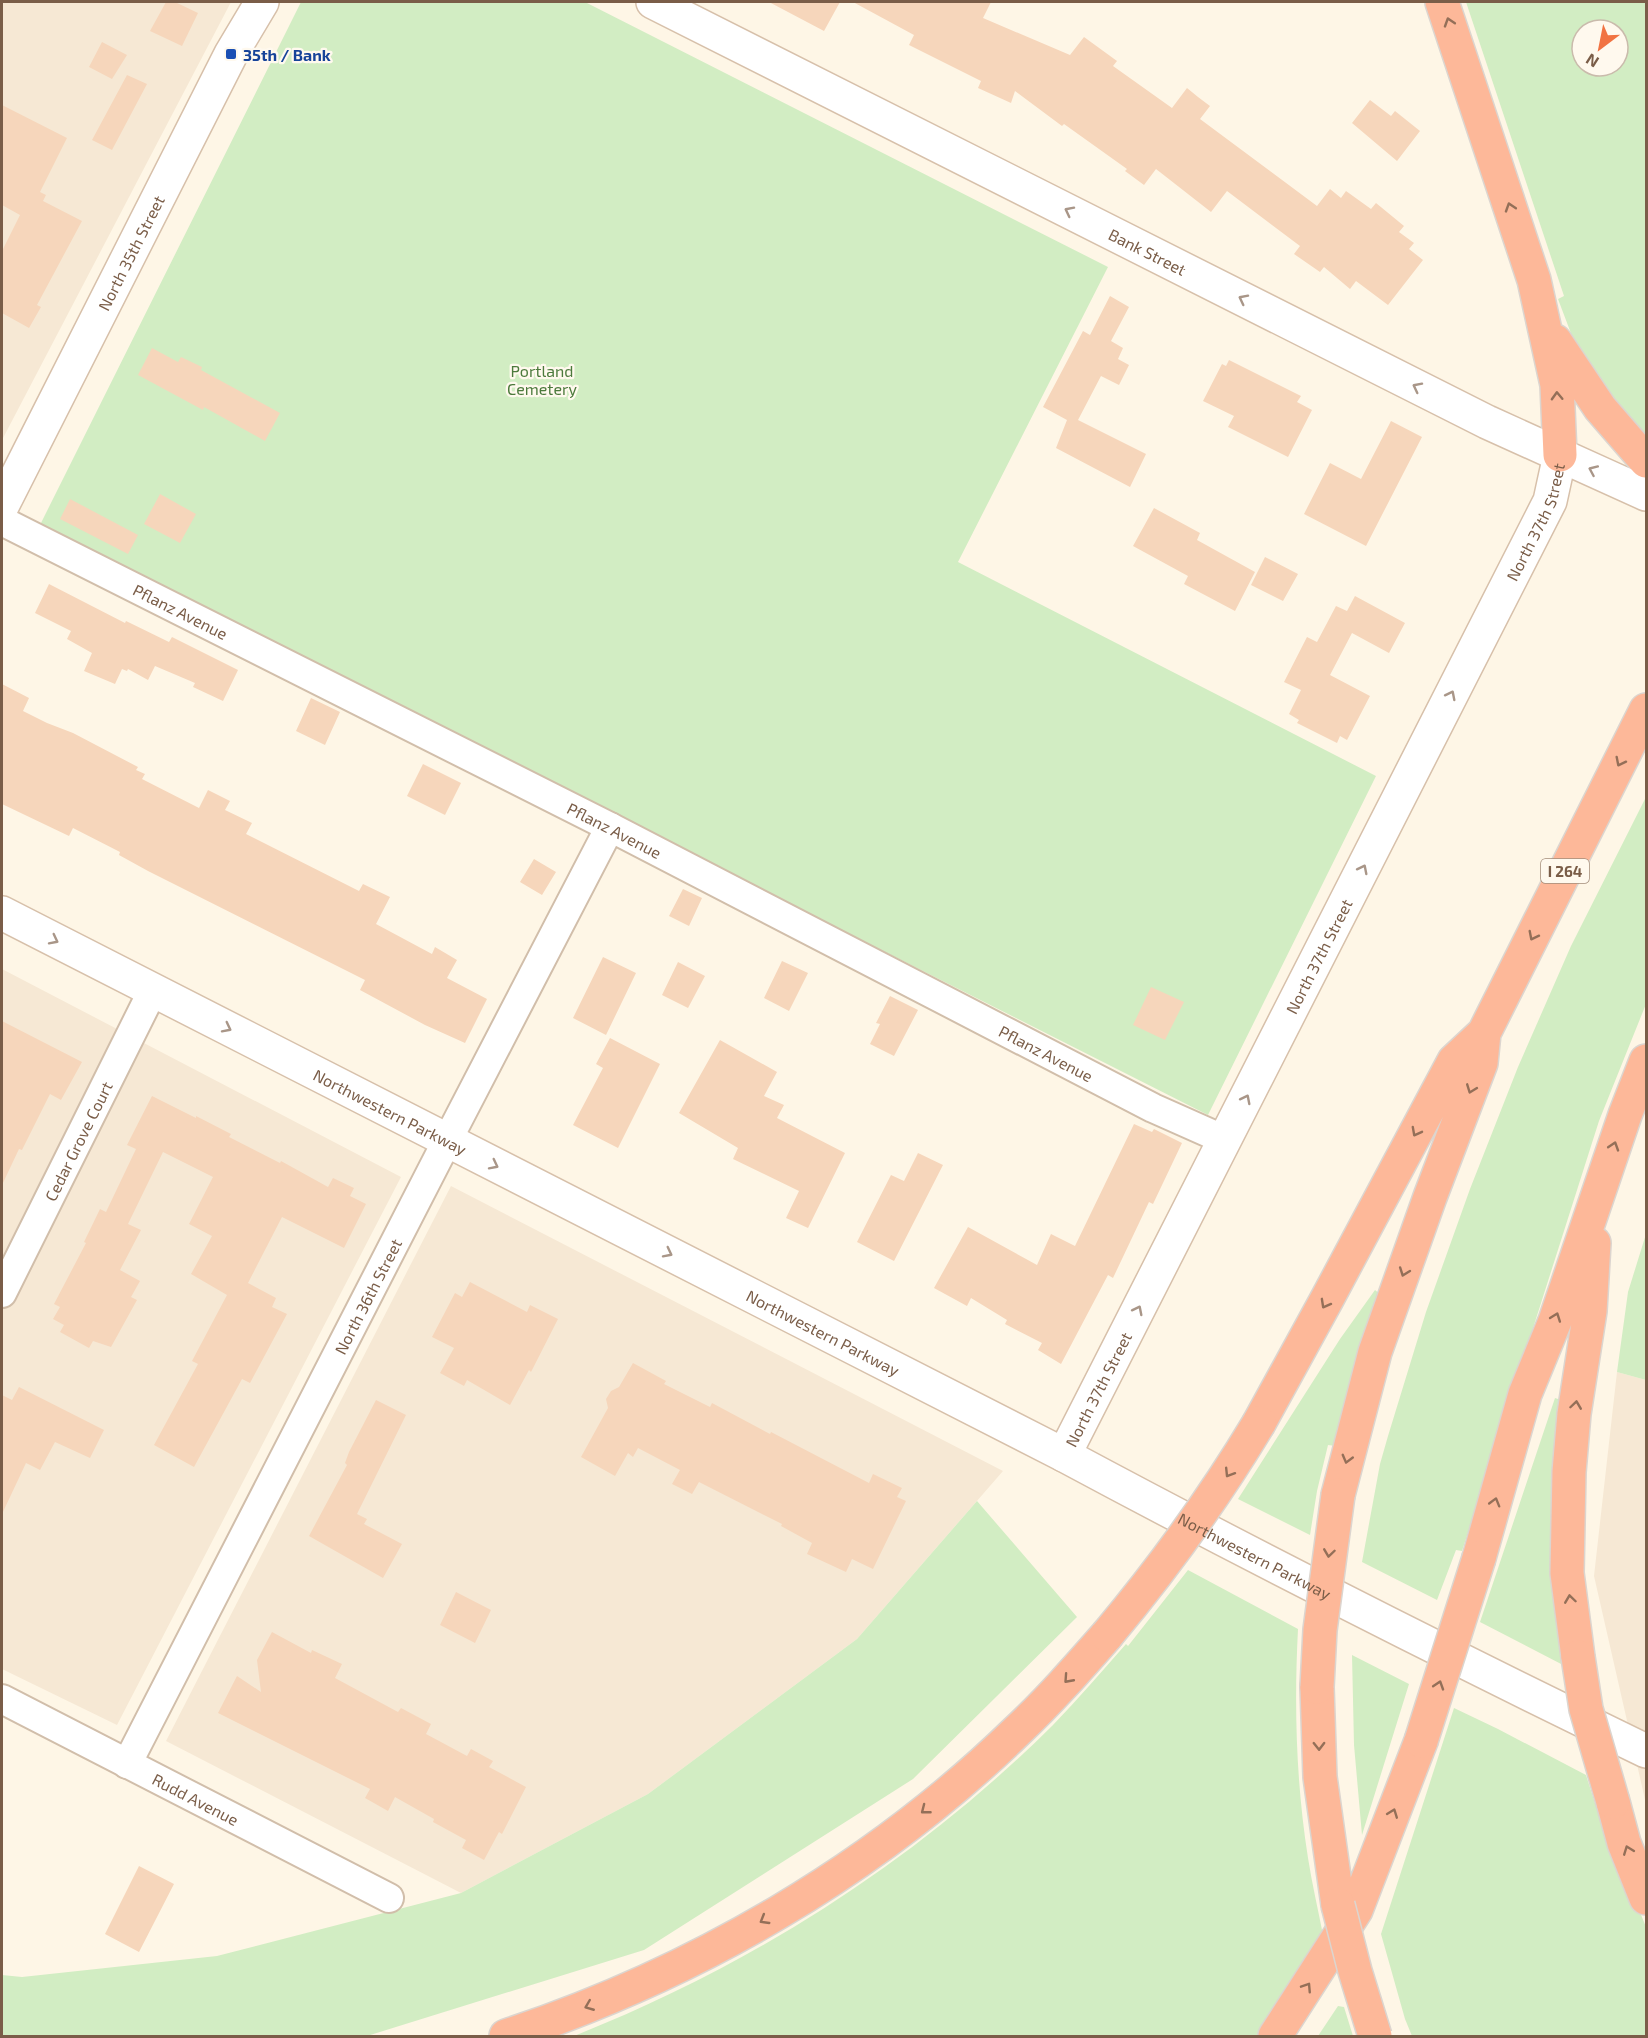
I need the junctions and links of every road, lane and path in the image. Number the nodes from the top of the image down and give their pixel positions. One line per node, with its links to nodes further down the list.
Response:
1 (262, 2): 8 (street, North 35th Street)
2 (652, 2): 5 (street, Bank Street, one-way to 2)
3 (1442, 2): 4 (highway, one-way to 3)
4 (1543, 320): 5 (highway, one-way to 4); 6 (highway)
5 (1560, 455): 7 (street, Bank Street, one-way to 5); 16 (street, North 37th Street, one-way to 5)
6 (1647, 461)
7 (1647, 494)
8 (2, 506)
9 (2, 521): 11 (street, Pflanz Avenue)
10 (1647, 710): 14 (highway, I 264, one-way to 14)
11 (610, 828): 16 (street, Pflanz Avenue); 17 (street, North 36th Street)
12 (2, 913): 13 (street, Northwestern Parkway, one-way to 13)
13 (153, 990): 17 (street, Northwestern Parkway, one-way to 17); 19 (street, Cedar Grove Court)
14 (1484, 1033): 26 (highway, one-way to 26, bridge); 28 (highway, one-way to 28, bridge)
15 (1647, 1061): 18 (highway, one-way to 15)
16 (1226, 1140): 20 (street, North 37th Street, one-way to 16)
17 (447, 1141): 20 (street, Northwestern Parkway, one-way to 20); 23 (street, North 36th Street)
18 (1596, 1202): 25 (highway, one-way to 18, bridge); 27 (highway, one-way to 18, bridge)
19 (2, 1293)
20 (1064, 1455): 22 (street, Northwestern Parkway)
21 (2, 1700): 23 (street, Rudd Avenue)
22 (1647, 1751)
23 (126, 1764): 24 (street, Rudd Avenue)
24 (389, 1898)
25 (1647, 1898)
26 (506, 2037)
27 (1275, 2037)
28 (1375, 2037)

